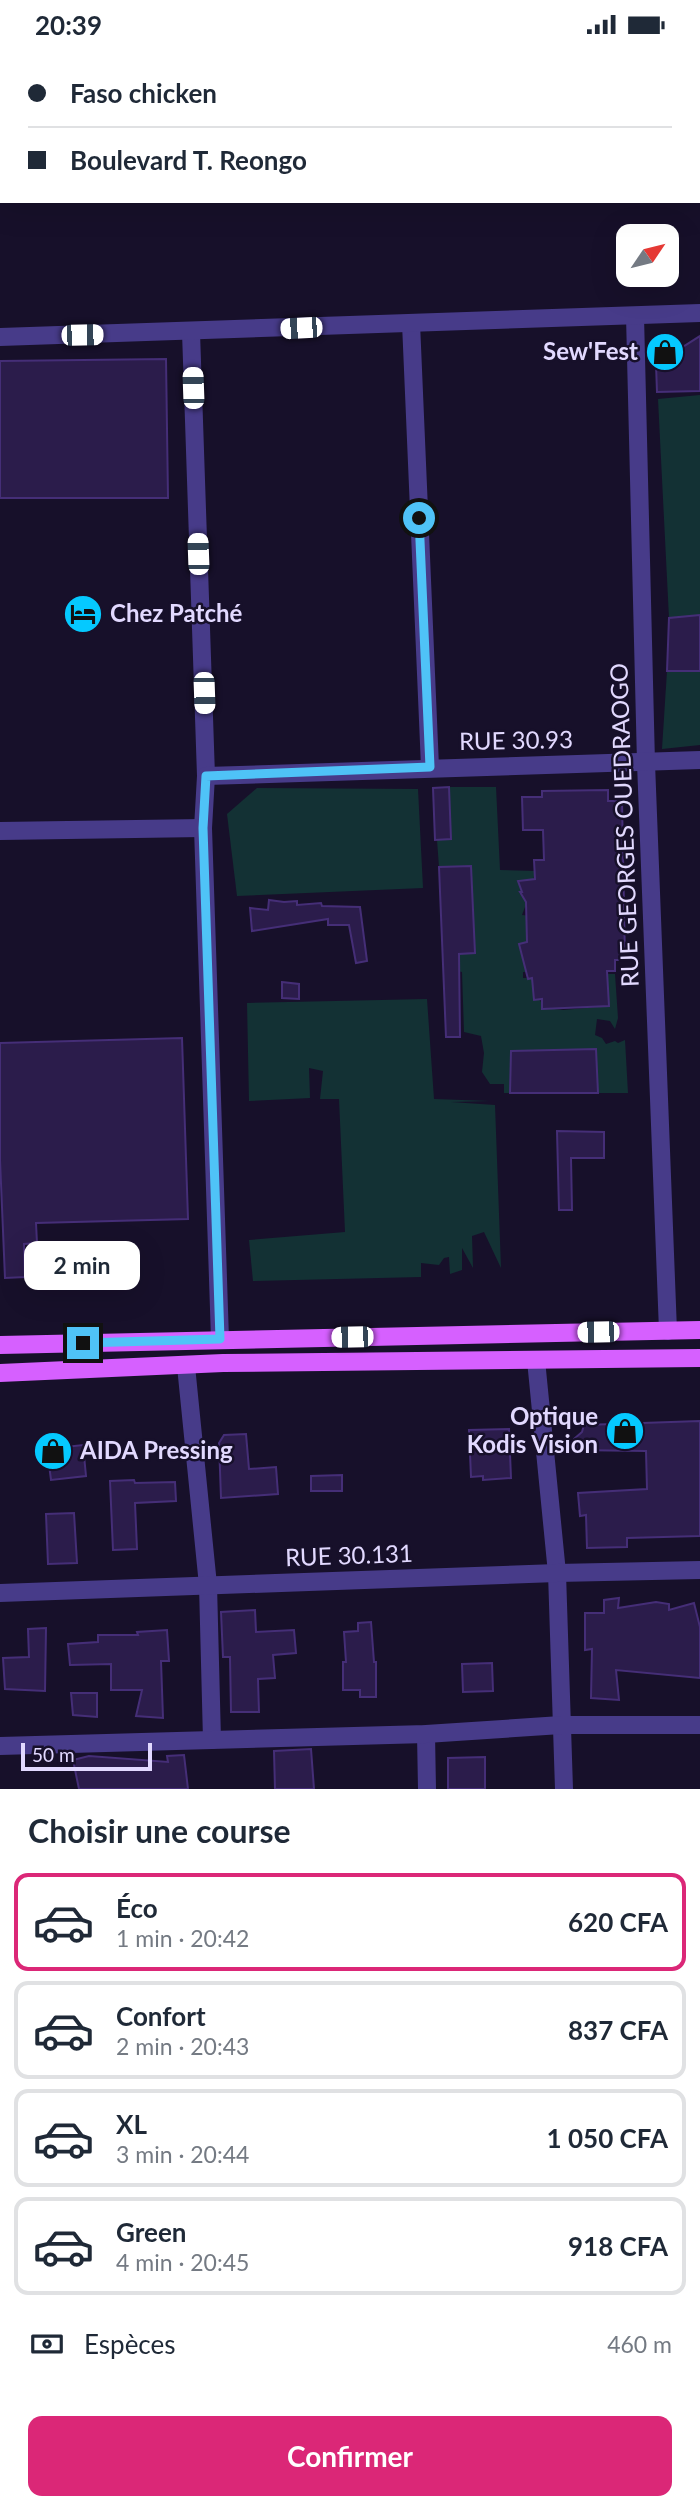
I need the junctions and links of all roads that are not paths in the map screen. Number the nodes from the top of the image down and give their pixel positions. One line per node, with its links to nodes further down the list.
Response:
1 (700, 313): 2 (street)
2 (635, 316): 3 (street); 7 (street, RUE GEORGES OUEDRAOGO)
3 (411, 323): 4 (street); 8 (street)
4 (191, 332): 5 (street); 9 (street)
5 (0, 337)
6 (700, 760): 7 (street, RUE 30.93)
7 (646, 763): 8 (street, RUE 30.93); 13 (street, RUE GEORGES OUEDRAOGO)
8 (430, 767): 9 (street, RUE 30.93)
9 (206, 776): 10 (street)
10 (203, 828): 11 (street); 14 (street)
11 (0, 831)
12 (700, 1330): 13 (main road)
13 (668, 1331): 14 (main road)
14 (220, 1339): 15 (main road)
15 (0, 1345)
16 (700, 1358): 17 (main road)
17 (536, 1360): 18 (main road); 21 (street)
18 (186, 1366): 19 (main road); 22 (street)
19 (0, 1373)
20 (700, 1570): 21 (street, RUE 30.131)
21 (556, 1573): 22 (street, RUE 30.131); 24 (street)
22 (208, 1585): 23 (street, RUE 30.131); 27 (street)
23 (0, 1593)
24 (561, 1725): 25 (street); 26 (street); 30 (street)
25 (700, 1725)
26 (426, 1734): 27 (street); 29 (street)
27 (212, 1740): 28 (street)
28 (0, 1746)
29 (427, 1789)
30 (564, 1789)

